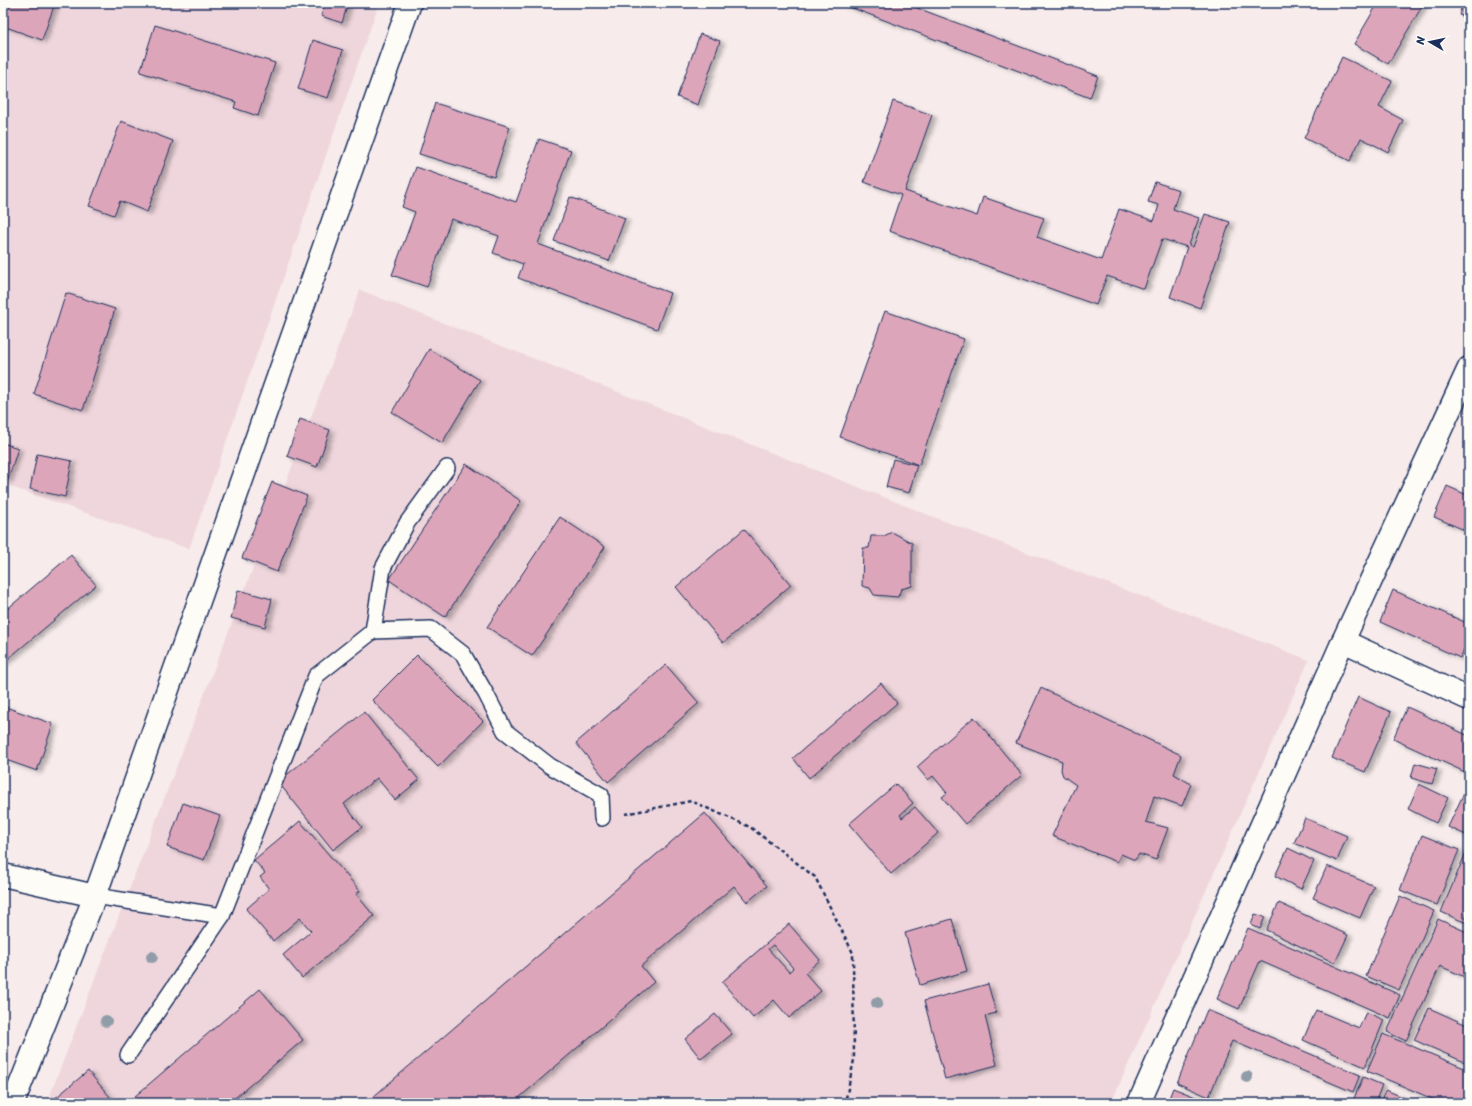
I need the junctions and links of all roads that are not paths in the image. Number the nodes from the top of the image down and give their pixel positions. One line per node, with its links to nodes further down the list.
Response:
1 (410, 3): 9 (street)
2 (1469, 368): 5 (street)
3 (447, 468): 4 (lane)
4 (373, 631): 7 (lane); 10 (lane)
5 (1343, 641): 6 (street); 13 (street)
6 (1469, 699)
7 (602, 818)
8 (3, 875): 9 (street)
9 (95, 896): 10 (lane); 12 (street)
10 (222, 916): 11 (lane)
11 (128, 1055)
12 (13, 1103)
13 (1139, 1103)

